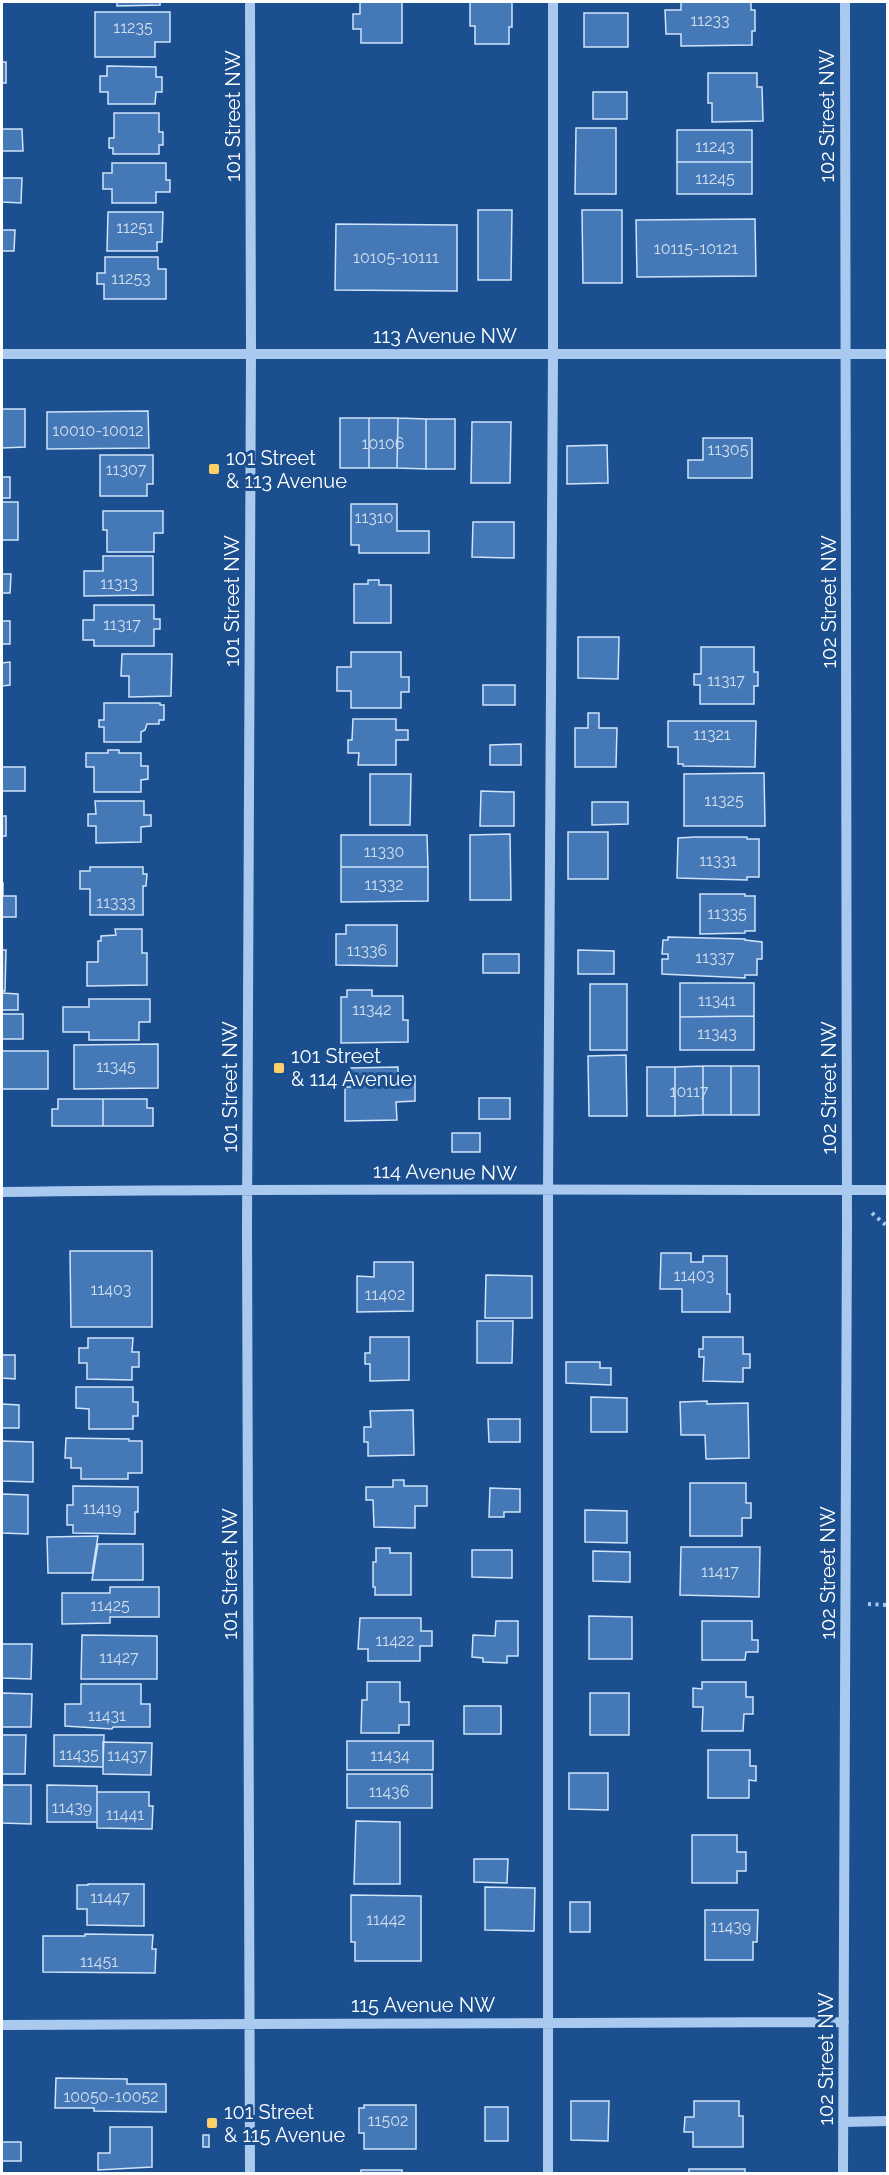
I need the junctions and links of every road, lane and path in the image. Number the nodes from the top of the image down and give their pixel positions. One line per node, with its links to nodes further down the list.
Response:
1 (250, 2): 4 (street, 101 Street NW)
2 (553, 2): 8 (street)
3 (845, 2): 6 (street, 102 Street NW)
4 (251, 353): 5 (street, 113 Avenue NW); 8 (street, 113 Avenue NW); 9 (street, 101 Street NW)
5 (2, 354)
6 (846, 354): 7 (street, 113 Avenue NW); 8 (street, 113 Avenue NW); 10 (street, 102 Street NW)
7 (888, 354)
8 (553, 355): 12 (street)
9 (247, 1189): 12 (street, 114 Avenue NW); 13 (street, 114 Avenue NW); 19 (street, 101 Street NW)
10 (847, 1190): 11 (street, 114 Avenue NW); 12 (street, 114 Avenue NW); 17 (street, 102 Street NW)
11 (888, 1190)
12 (548, 1191): 16 (street)
13 (2, 1192)
14 (868, 1604): 15 (path)
15 (888, 1605)
16 (548, 2022): 17 (street, 115 Avenue NW); 19 (street, 115 Avenue NW); 23 (street)
17 (844, 2022): 21 (street, 102 Street NW)
18 (2, 2025): 19 (street, 115 Avenue NW)
19 (250, 2025): 22 (street, 101 Street NW)
20 (888, 2121): 21 (street)
21 (843, 2122): 24 (street, 102 Street NW)
22 (250, 2174)
23 (548, 2174)
24 (843, 2174)

